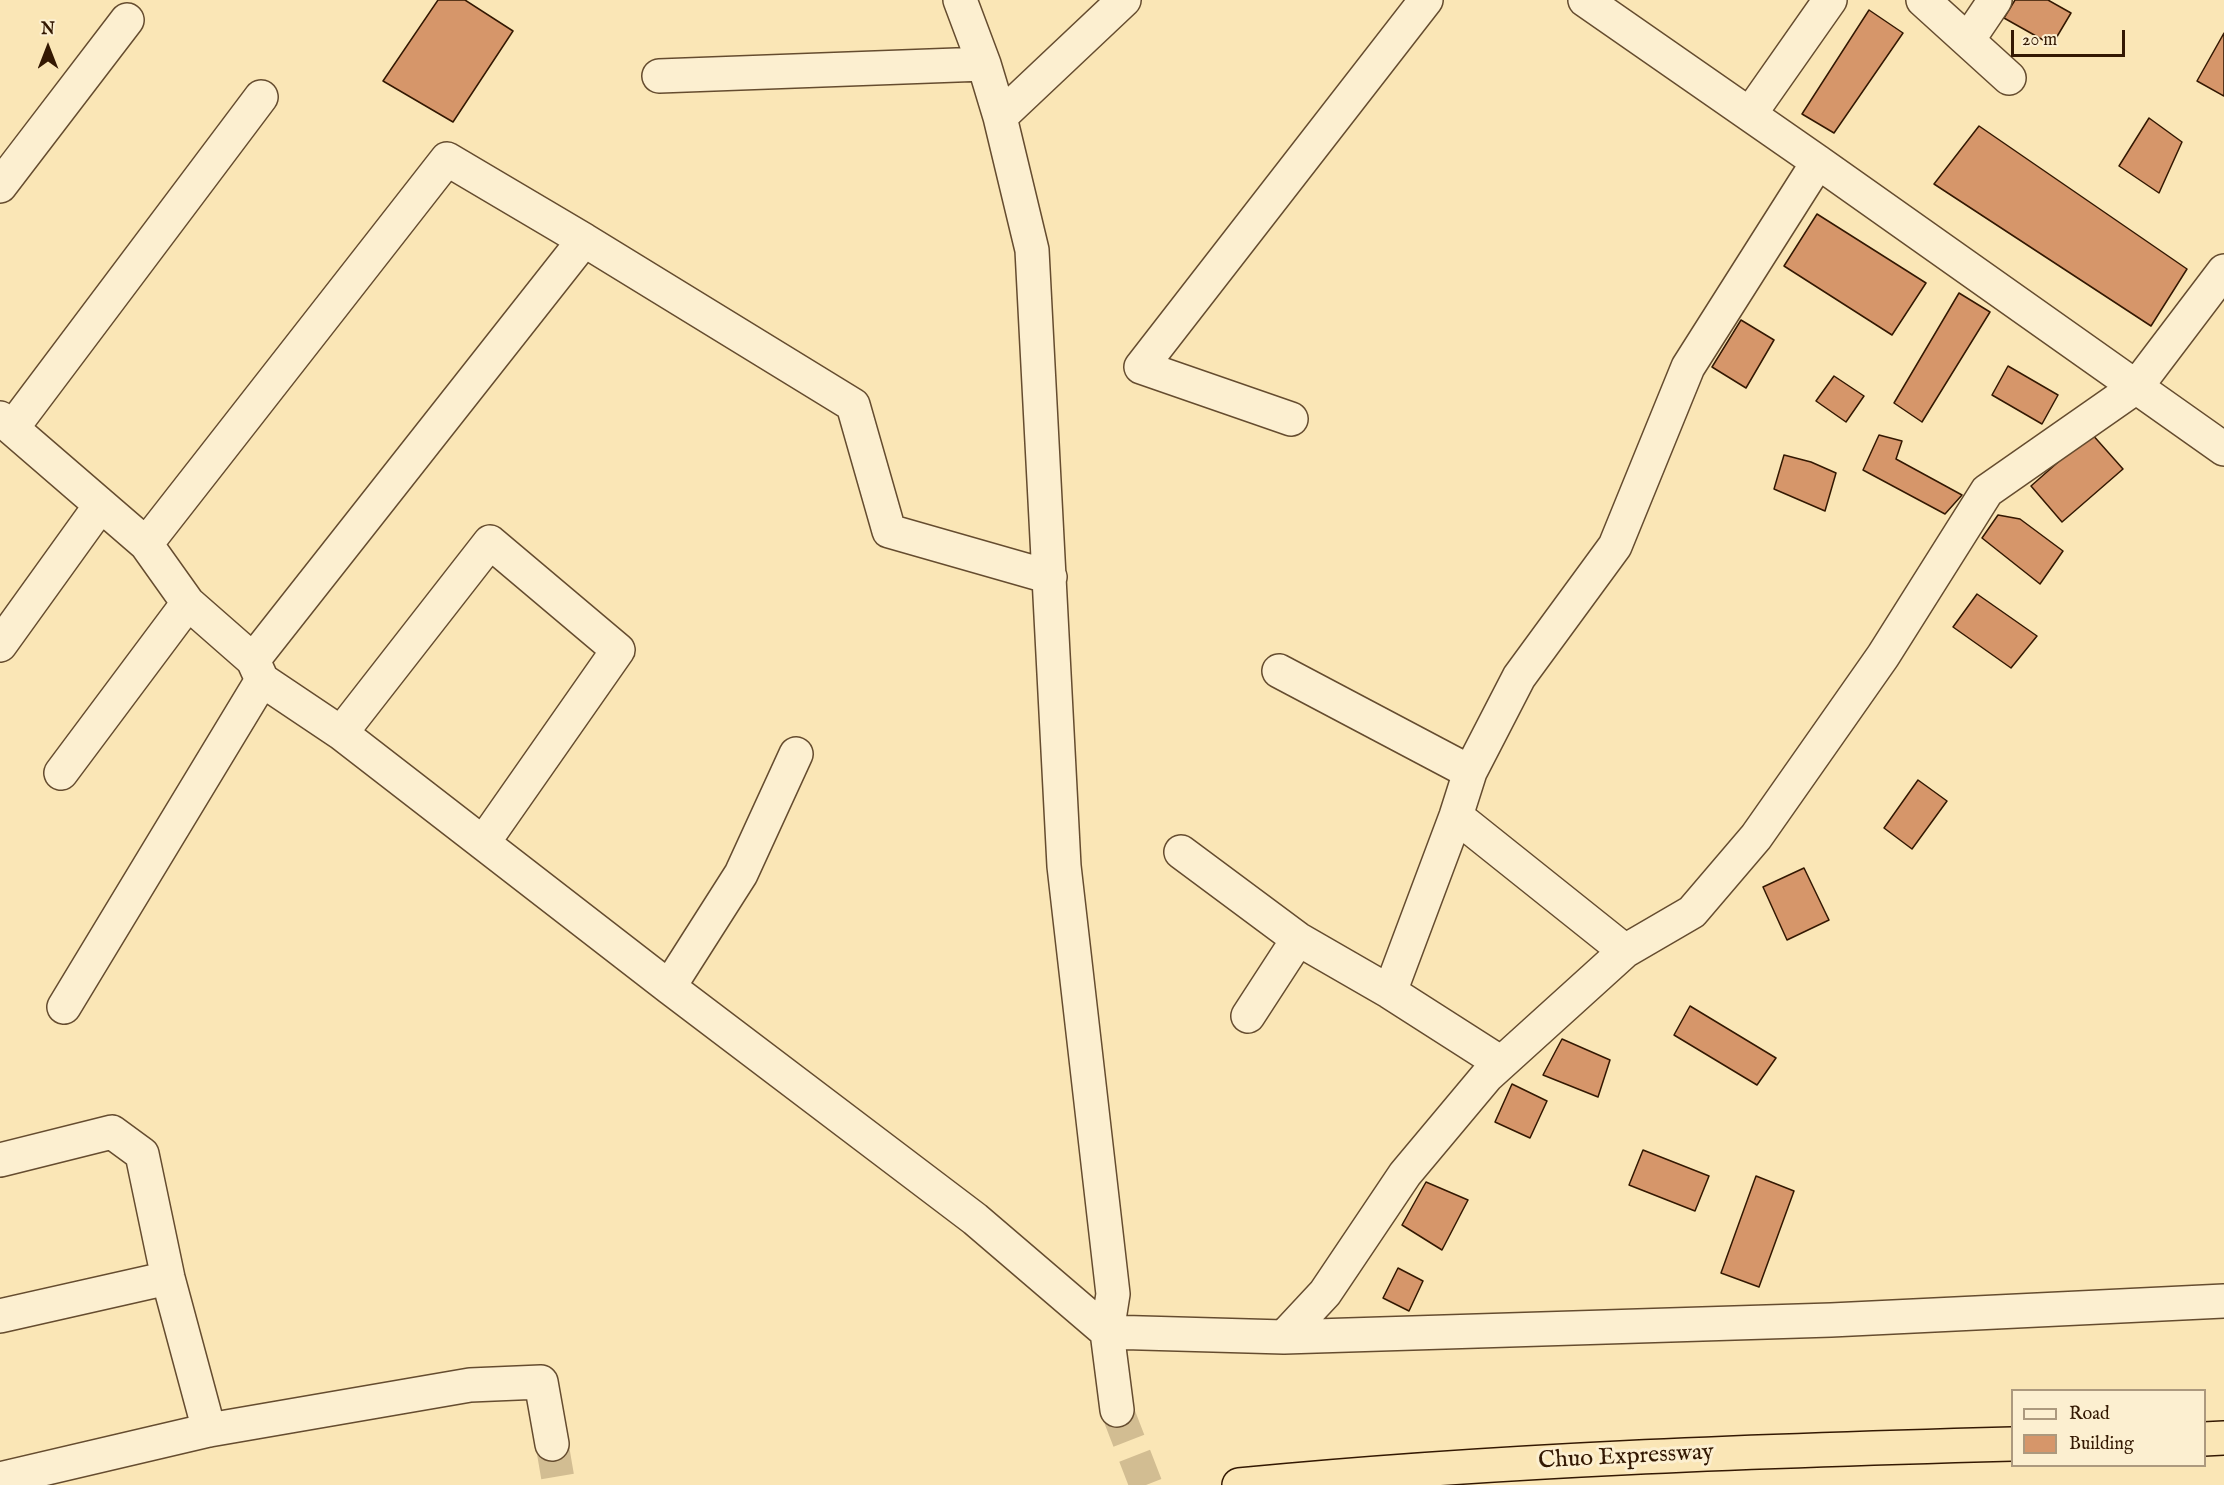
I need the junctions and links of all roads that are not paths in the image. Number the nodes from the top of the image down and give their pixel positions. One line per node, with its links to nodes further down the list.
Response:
1 (960, 0): 10 (street)
2 (1124, 0): 15 (street)
3 (1426, 0): 21 (street)
4 (1585, 0): 14 (street)
5 (1830, 0): 14 (street)
6 (1923, 0): 9 (street)
7 (1995, 0): 9 (street)
8 (127, 20): 17 (street)
9 (1968, 40): 12 (street)
10 (984, 64): 11 (street); 15 (street)
11 (659, 76)
12 (2009, 78)
13 (261, 97): 22 (street)
14 (1750, 114): 16 (street)
15 (1000, 117): 26 (street)
16 (1818, 162): 20 (street); 33 (street)
17 (0, 186)
18 (584, 240): 25 (street); 26 (street); 29 (street)
19 (2224, 271): 20 (street)
20 (2136, 387): 23 (street); 39 (street)
21 (1291, 418)
22 (6, 422): 24 (street)
23 (2224, 449)
24 (100, 506): 25 (street); 28 (street)
25 (146, 544): 27 (street)
26 (1050, 577): 49 (street)
27 (188, 603): 29 (street); 34 (street)
28 (0, 645)
29 (258, 670): 31 (street); 42 (street)
30 (1279, 671): 33 (street)
31 (341, 733): 36 (street); 36 (street)
32 (796, 754): 40 (street)
33 (1470, 772): 35 (street)
34 (61, 773)
35 (1456, 816): 39 (street); 41 (street)
36 (483, 843): 40 (street)
37 (1181, 852): 38 (street)
38 (1298, 939): 41 (street); 43 (street)
39 (1625, 951): 44 (street)
40 (669, 987): 49 (street)
41 (1390, 992): 44 (street)
42 (64, 1007)
43 (1248, 1016)
44 (1501, 1063): 50 (street)
45 (0, 1160): 46 (street)
46 (168, 1278): 48 (street); 52 (street)
47 (2224, 1301): 50 (street)
48 (0, 1316)
49 (1107, 1332): 50 (street); 51 (street)
50 (1284, 1336)
51 (1117, 1410)
52 (209, 1430): 55 (street); 57 (street)
53 (2224, 1438): 54 (highway)
54 (2206, 1439)
55 (552, 1444)
56 (2011, 1444): 58 (highway, Chuo Expressway)
57 (0, 1479)
58 (1255, 1484)

